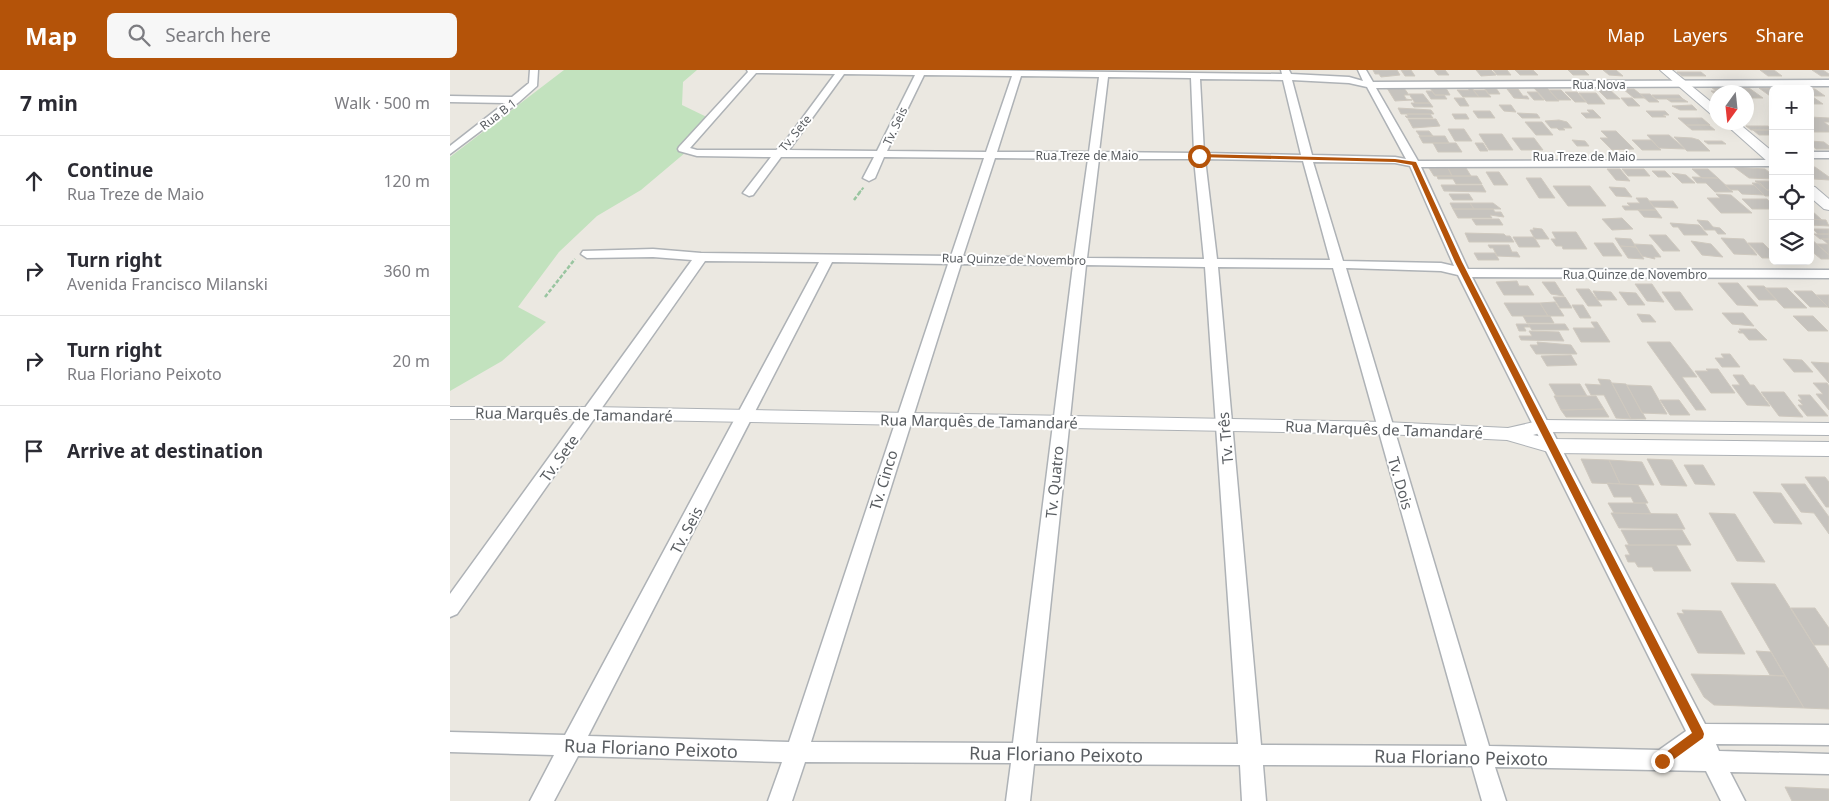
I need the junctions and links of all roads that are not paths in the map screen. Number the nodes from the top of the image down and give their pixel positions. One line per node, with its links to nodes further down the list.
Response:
1 (534, 70): 18 (street, Rua B 1)
2 (1665, 70): 15 (street)
3 (752, 71): 4 (street, Rua Nova); 24 (street, Rua Treze de Maio)
4 (820, 71): 5 (street, Rua Nova)
5 (841, 72): 6 (street, Rua Nova); 24 (street, Tv. Sete)
6 (896, 72): 8 (street, Rua Nova)
7 (972, 72): 8 (street, Rua Nova); 9 (street, Rua Nova)
8 (920, 73): 25 (street, Tv. Seis)
9 (1017, 74): 11 (street, Rua Nova); 26 (street, Tv. Cinco)
10 (1286, 74): 12 (street, Rua Nova); 14 (street, Rua Nova); 32 (street, Tv. Dois)
11 (1104, 75): 12 (street, Rua Nova); 30 (street, Tv. Quatro)
12 (1195, 76): 31 (street, Tv. Três)
13 (1829, 78): 15 (street, Rua Nova)
14 (1364, 79): 15 (street, Rua Nova); 34 (street)
15 (1679, 81): 16 (street, Rua Nova); 19 (street)
16 (1829, 83)
17 (450, 99): 18 (street)
18 (516, 100): 22 (street, Rua B 1)
19 (1709, 106)
20 (1739, 130): 27 (street)
21 (450, 139): 22 (street)
22 (466, 139): 23 (street, Rua B 1)
23 (450, 151)
24 (778, 154): 25 (street, Rua Treze de Maio); 38 (street, Tv. Sete)
25 (883, 154): 26 (street, Rua Treze de Maio); 37 (street, Tv. Seis)
26 (991, 154): 30 (street, Rua Treze de Maio); 44 (street, Tv. Cinco)
27 (1769, 155)
28 (1814, 155): 29 (street)
29 (1829, 155)
30 (1094, 156): 31 (street, Rua Treze de Maio); 45 (street, Tv. Quatro)
31 (1199, 156): 32 (street, Rua Treze de Maio); 46 (street, Tv. Três)
32 (1307, 158): 34 (street, Rua Treze de Maio); 48 (street, Tv. Dois)
33 (1769, 158): 34 (street, Rua Treze de Maio)
34 (1407, 160): 49 (street)
35 (1814, 163): 36 (street)
36 (1829, 163)
37 (869, 178)
38 (749, 193)
39 (1814, 193): 40 (street)
40 (1829, 206)
41 (587, 254): 42 (street, Rua Quinze de Novembro)
42 (701, 257): 43 (street, Rua Quinze de Novembro); 52 (street, Tv. Sete)
43 (828, 257): 44 (street, Rua Quinze de Novembro); 53 (street, Tv. Seis)
44 (956, 258): 45 (street, Rua Quinze de Novembro); 54 (street, Tv. Cinco)
45 (1080, 260): 46 (street, Rua Quinze de Novembro); 55 (street, Tv. Quatro)
46 (1211, 261): 48 (street, Rua Quinze de Novembro); 56 (street, Tv. Três)
47 (1829, 263): 49 (street, Rua Quinze de Novembro)
48 (1338, 264): 49 (street, Rua Quinze de Novembro); 58 (street, Tv. Dois)
49 (1462, 268): 50 (street, Rua Quinze de Novembro); 57 (street)
50 (1829, 274)
51 (450, 413): 52 (street, Rua Marquês de Tamandaré)
52 (592, 413): 53 (street, Rua Marquês de Tamandaré); 63 (street, Tv. Sete)
53 (746, 416): 54 (street, Rua Marquês de Tamandaré); 67 (street, Tv. Seis)
54 (902, 419): 55 (street, Rua Marquês de Tamandaré); 68 (street, Tv. Cinco)
55 (1061, 424): 56 (street, Rua Marquês de Tamandaré); 69 (street, Tv. Quatro)
56 (1224, 425): 58 (street, Rua Marquês de Tamandaré); 70 (street, Tv. Três)
57 (1543, 426): 59 (street, Rua Marquês de Tamandaré); 60 (street, Rua Marquês de Tamandaré); 61 (street)
58 (1385, 428): 60 (street, Rua Marquês de Tamandaré); 71 (street, Tv. Dois)
59 (1829, 429)
60 (1507, 434): 61 (street, Rua Marquês de Tamandaré)
61 (1552, 446): 62 (street, Rua Marquês de Tamandaré); 64 (street)
62 (1829, 449)
63 (450, 609)
64 (1699, 734): 65 (street); 72 (street); 73 (street)
65 (1829, 736)
66 (450, 742): 67 (street, Rua Floriano Peixoto)
67 (573, 745): 68 (street, Rua Floriano Peixoto); 75 (street, Tv. Seis)
68 (797, 752): 69 (street, Rua Floriano Peixoto); 76 (street, Tv. Cinco)
69 (1024, 753): 70 (street, Rua Floriano Peixoto); 77 (street, Tv. Quatro)
70 (1250, 756): 71 (street, Rua Floriano Peixoto); 78 (street, Tv. Três)
71 (1481, 756): 72 (street, Rua Floriano Peixoto); 79 (street, Tv. Dois)
72 (1662, 761): 73 (street, Rua Floriano Peixoto)
73 (1713, 763): 74 (street, Rua Floriano Peixoto); 80 (street)
74 (1829, 764)
75 (542, 801)
76 (780, 801)
77 (1018, 801)
78 (1254, 801)
79 (1494, 801)
80 (1733, 801)

